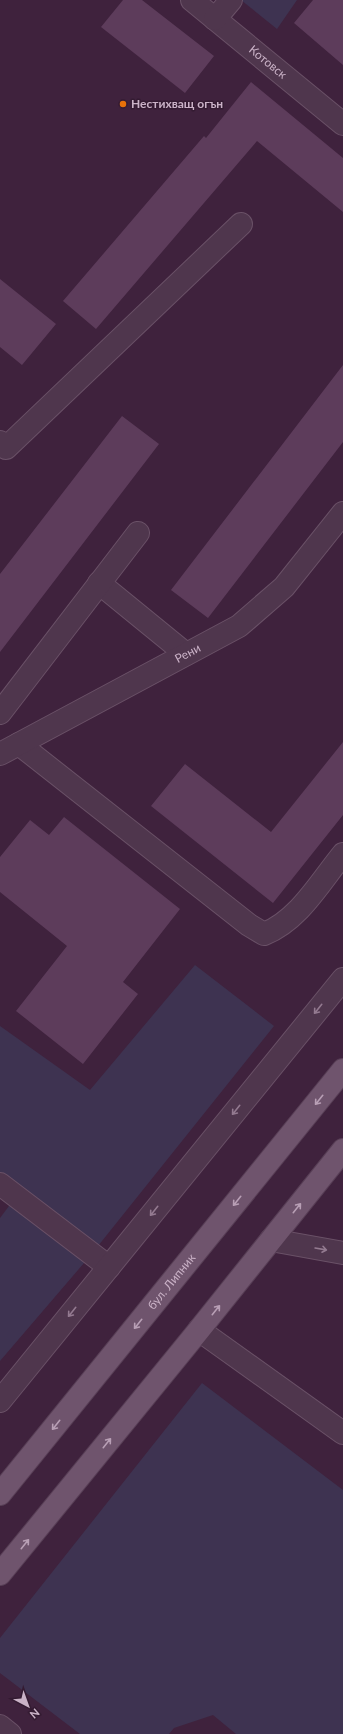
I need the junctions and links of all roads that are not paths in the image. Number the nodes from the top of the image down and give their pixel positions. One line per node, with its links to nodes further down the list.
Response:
1 (192, 0): 3 (street, Котовск)
2 (231, 0): 3 (street)
3 (215, 19): 4 (street, Котовск)
4 (343, 124)
5 (241, 224): 6 (street)
6 (2, 448)
7 (343, 513): 10 (street, Рени)
8 (138, 533): 9 (street)
9 (99, 583): 10 (street); 11 (street)
10 (186, 654): 12 (street, Рени)
11 (0, 713)
12 (19, 744): 13 (street, Рени); 14 (street)
13 (0, 754)
14 (343, 854)
15 (343, 979): 21 (street, one-way to 21)
16 (343, 1070): 25 (main road, бул. Липник, one-way to 25)
17 (343, 1150): 19 (main road, one-way to 17)
18 (0, 1184): 21 (street)
19 (271, 1240): 20 (street, one-way to 20); 22 (main road, one-way to 19)
20 (343, 1253)
21 (109, 1267): 23 (street, one-way to 23)
22 (199, 1330): 24 (street); 26 (main road, one-way to 22)
23 (0, 1401)
24 (343, 1433)
25 (0, 1494)
26 (0, 1574)
27 (0, 1726): 28 (street)
28 (10, 1734)

